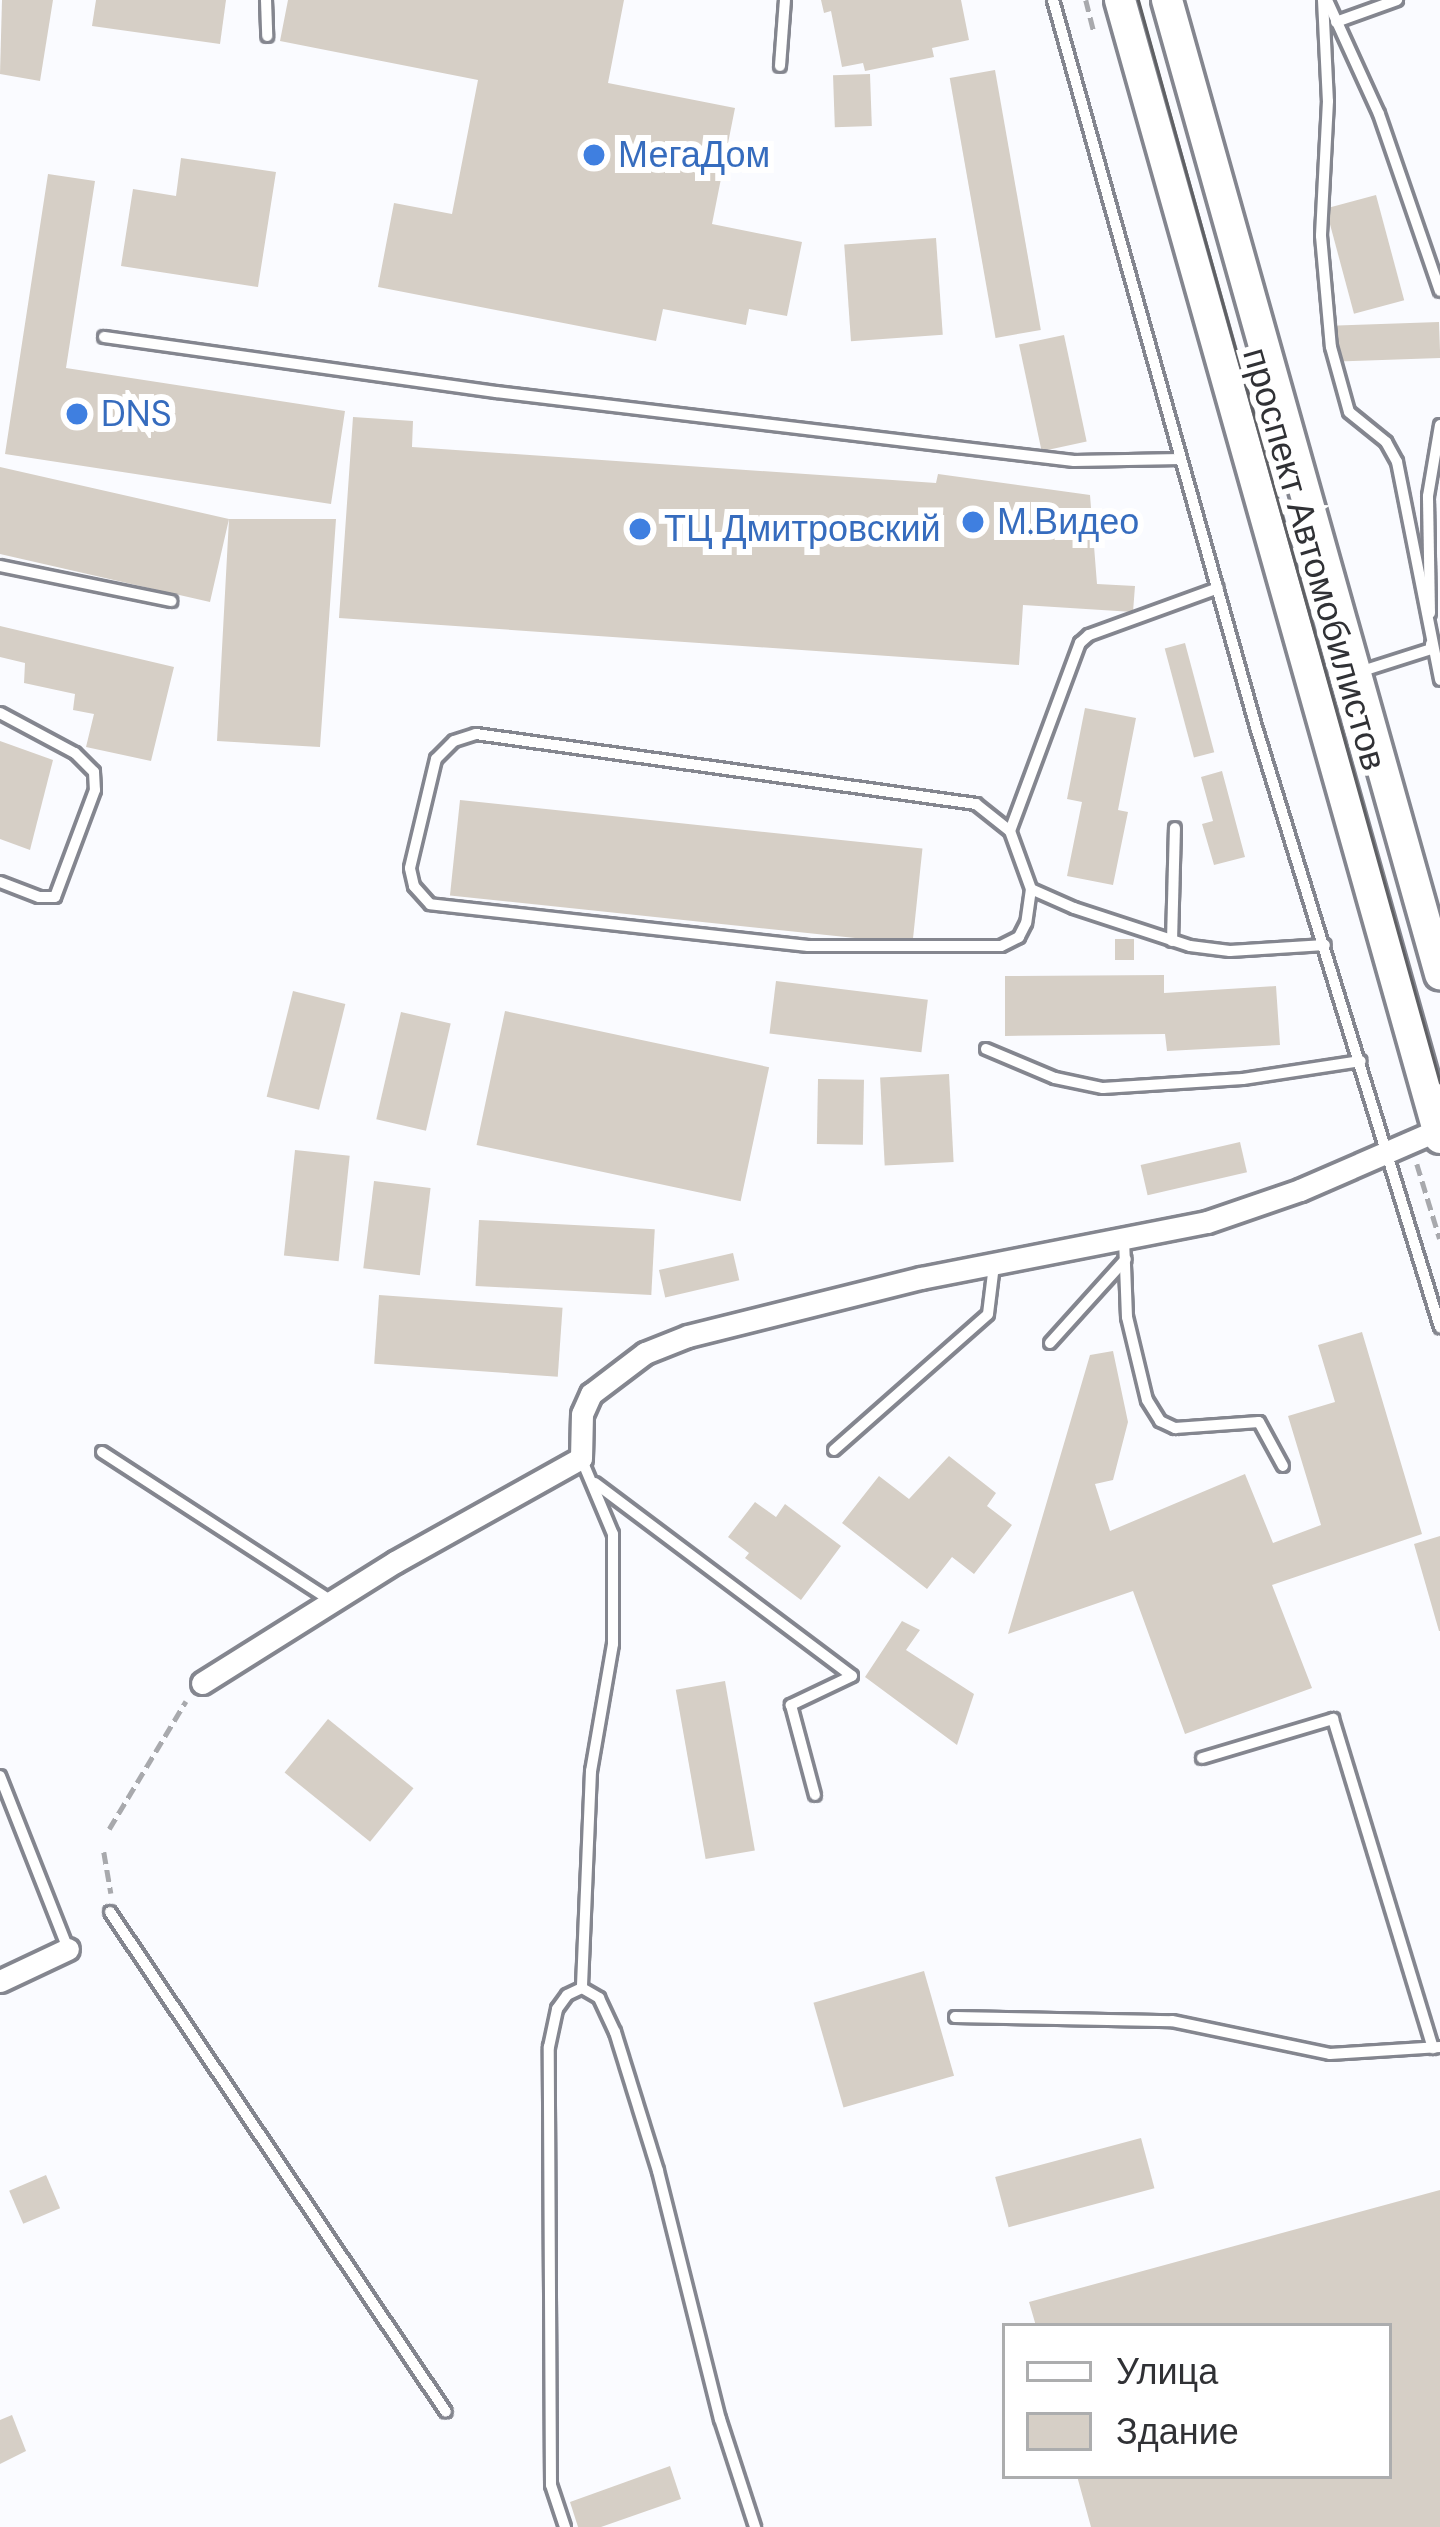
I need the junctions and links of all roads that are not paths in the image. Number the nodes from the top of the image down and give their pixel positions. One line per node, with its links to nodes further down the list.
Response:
1 (266, 0): 9 (lane)
2 (785, 0): 10 (lane)
3 (1053, 0): 14 (lane)
4 (1120, 0): 31 (main road, проспект Автомобилистов)
5 (1168, 0): 19 (main road, проспект Автомобилистов)
6 (1325, 0): 8 (lane); 18 (lane)
7 (1396, 0): 8 (lane)
8 (1336, 22): 11 (lane)
9 (267, 36)
10 (780, 66)
11 (1440, 291)
12 (104, 337): 14 (lane)
13 (1440, 425): 18 (lane)
14 (1181, 459): 16 (lane)
15 (0, 566): 17 (lane)
16 (1218, 588): 23 (lane); 27 (lane)
17 (171, 601)
18 (1435, 648): 19 (lane); 20 (lane)
19 (1354, 674): 28 (main road, проспект Автомобилистов)
20 (1440, 680)
21 (0, 712): 24 (lane)
22 (1175, 828): 26 (lane)
23 (1010, 831): 25 (lane); 25 (lane)
24 (0, 882)
25 (1031, 889): 26 (lane)
26 (1172, 941): 27 (lane)
27 (1325, 944): 30 (lane)
28 (1440, 974)
29 (986, 1049): 30 (lane)
30 (1361, 1061): 31 (lane)
31 (1419, 1139): 32 (street); 34 (lane)
32 (1125, 1249): 33 (street); 35 (lane); 39 (lane)
33 (994, 1265): 36 (lane); 38 (street)
34 (1440, 1327)
35 (1050, 1343)
36 (835, 1450)
37 (102, 1452): 41 (lane)
38 (581, 1458): 40 (lane); 41 (street)
39 (1283, 1466)
40 (592, 1481): 45 (lane); 49 (lane)
41 (333, 1601): 42 (street)
42 (202, 1683)
43 (1202, 1758): 51 (lane)
44 (0, 1776): 47 (lane)
45 (815, 1795)
46 (110, 1912): 52 (lane)
47 (68, 1949): 48 (street)
48 (0, 1981)
49 (582, 1988): 53 (lane); 54 (lane)
50 (955, 2017): 51 (lane)
51 (1436, 2048)
52 (446, 2412)
53 (565, 2527)
54 (755, 2527)

